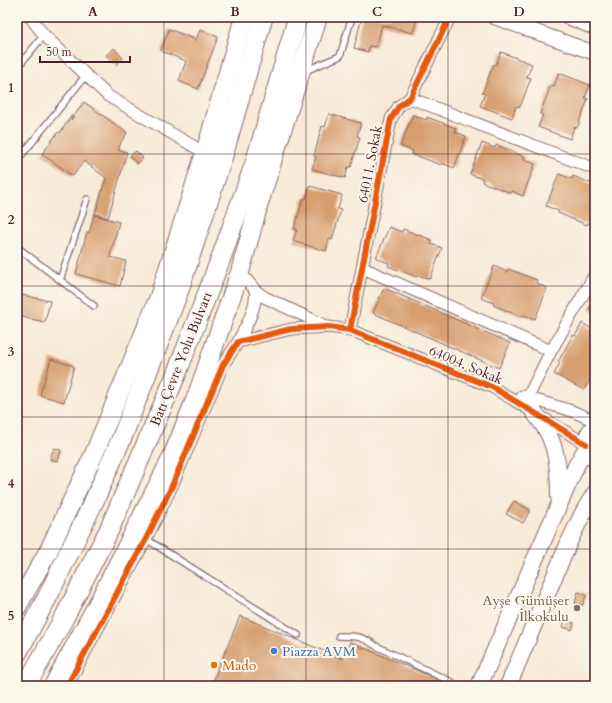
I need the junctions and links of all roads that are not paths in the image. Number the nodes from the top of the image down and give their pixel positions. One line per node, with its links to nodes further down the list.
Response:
1 (30, 17): 11 (street)
2 (244, 17): 17 (main road)
3 (264, 17): 42 (highway, Batı Çevre Yolu Bulvarı)
4 (298, 17): 43 (highway, Batı Çevre Yolu Bulvarı)
5 (318, 17): 14 (main road)
6 (352, 17): 14 (lane)
7 (450, 17): 16 (street, 64011. Sokak)
8 (494, 17): 12 (street)
9 (568, 17): 10 (street)
10 (595, 28)
11 (44, 36): 13 (lane); 15 (street)
12 (595, 53)
13 (17, 68)
14 (301, 72): 23 (main road)
15 (86, 75): 17 (street); 18 (lane)
16 (410, 98): 19 (street); 22 (street, 64011. Sokak)
17 (205, 153): 39 (main road)
18 (17, 161)
19 (595, 170)
20 (87, 198): 25 (lane)
21 (17, 247): 25 (lane)
22 (363, 268): 29 (street, 64011. Sokak); 31 (street)
23 (240, 272): 26 (street); 44 (main road)
24 (595, 274): 31 (street)
25 (60, 280): 27 (lane)
26 (256, 291): 28 (street); 30 (street)
27 (94, 306)
28 (328, 327): 29 (street, 64004. Sokak); 30 (street)
29 (350, 330): 32 (street, 64004. Sokak)
30 (238, 342): 38 (street)
31 (551, 351): 32 (street)
32 (531, 404): 33 (street, 64004. Sokak); 35 (street, 64004. Sokak); 37 (main road)
33 (595, 422)
34 (595, 426): 35 (main road)
35 (589, 450): 37 (main road)
36 (595, 493): 48 (main road)
37 (558, 507): 47 (main road)
38 (146, 539): 40 (lane); 45 (street)
39 (17, 607)
40 (298, 635)
41 (339, 636): 46 (lane)
42 (17, 653)
43 (26, 686)
44 (53, 686)
45 (66, 686)
46 (460, 686)
47 (479, 686)
48 (508, 686)

